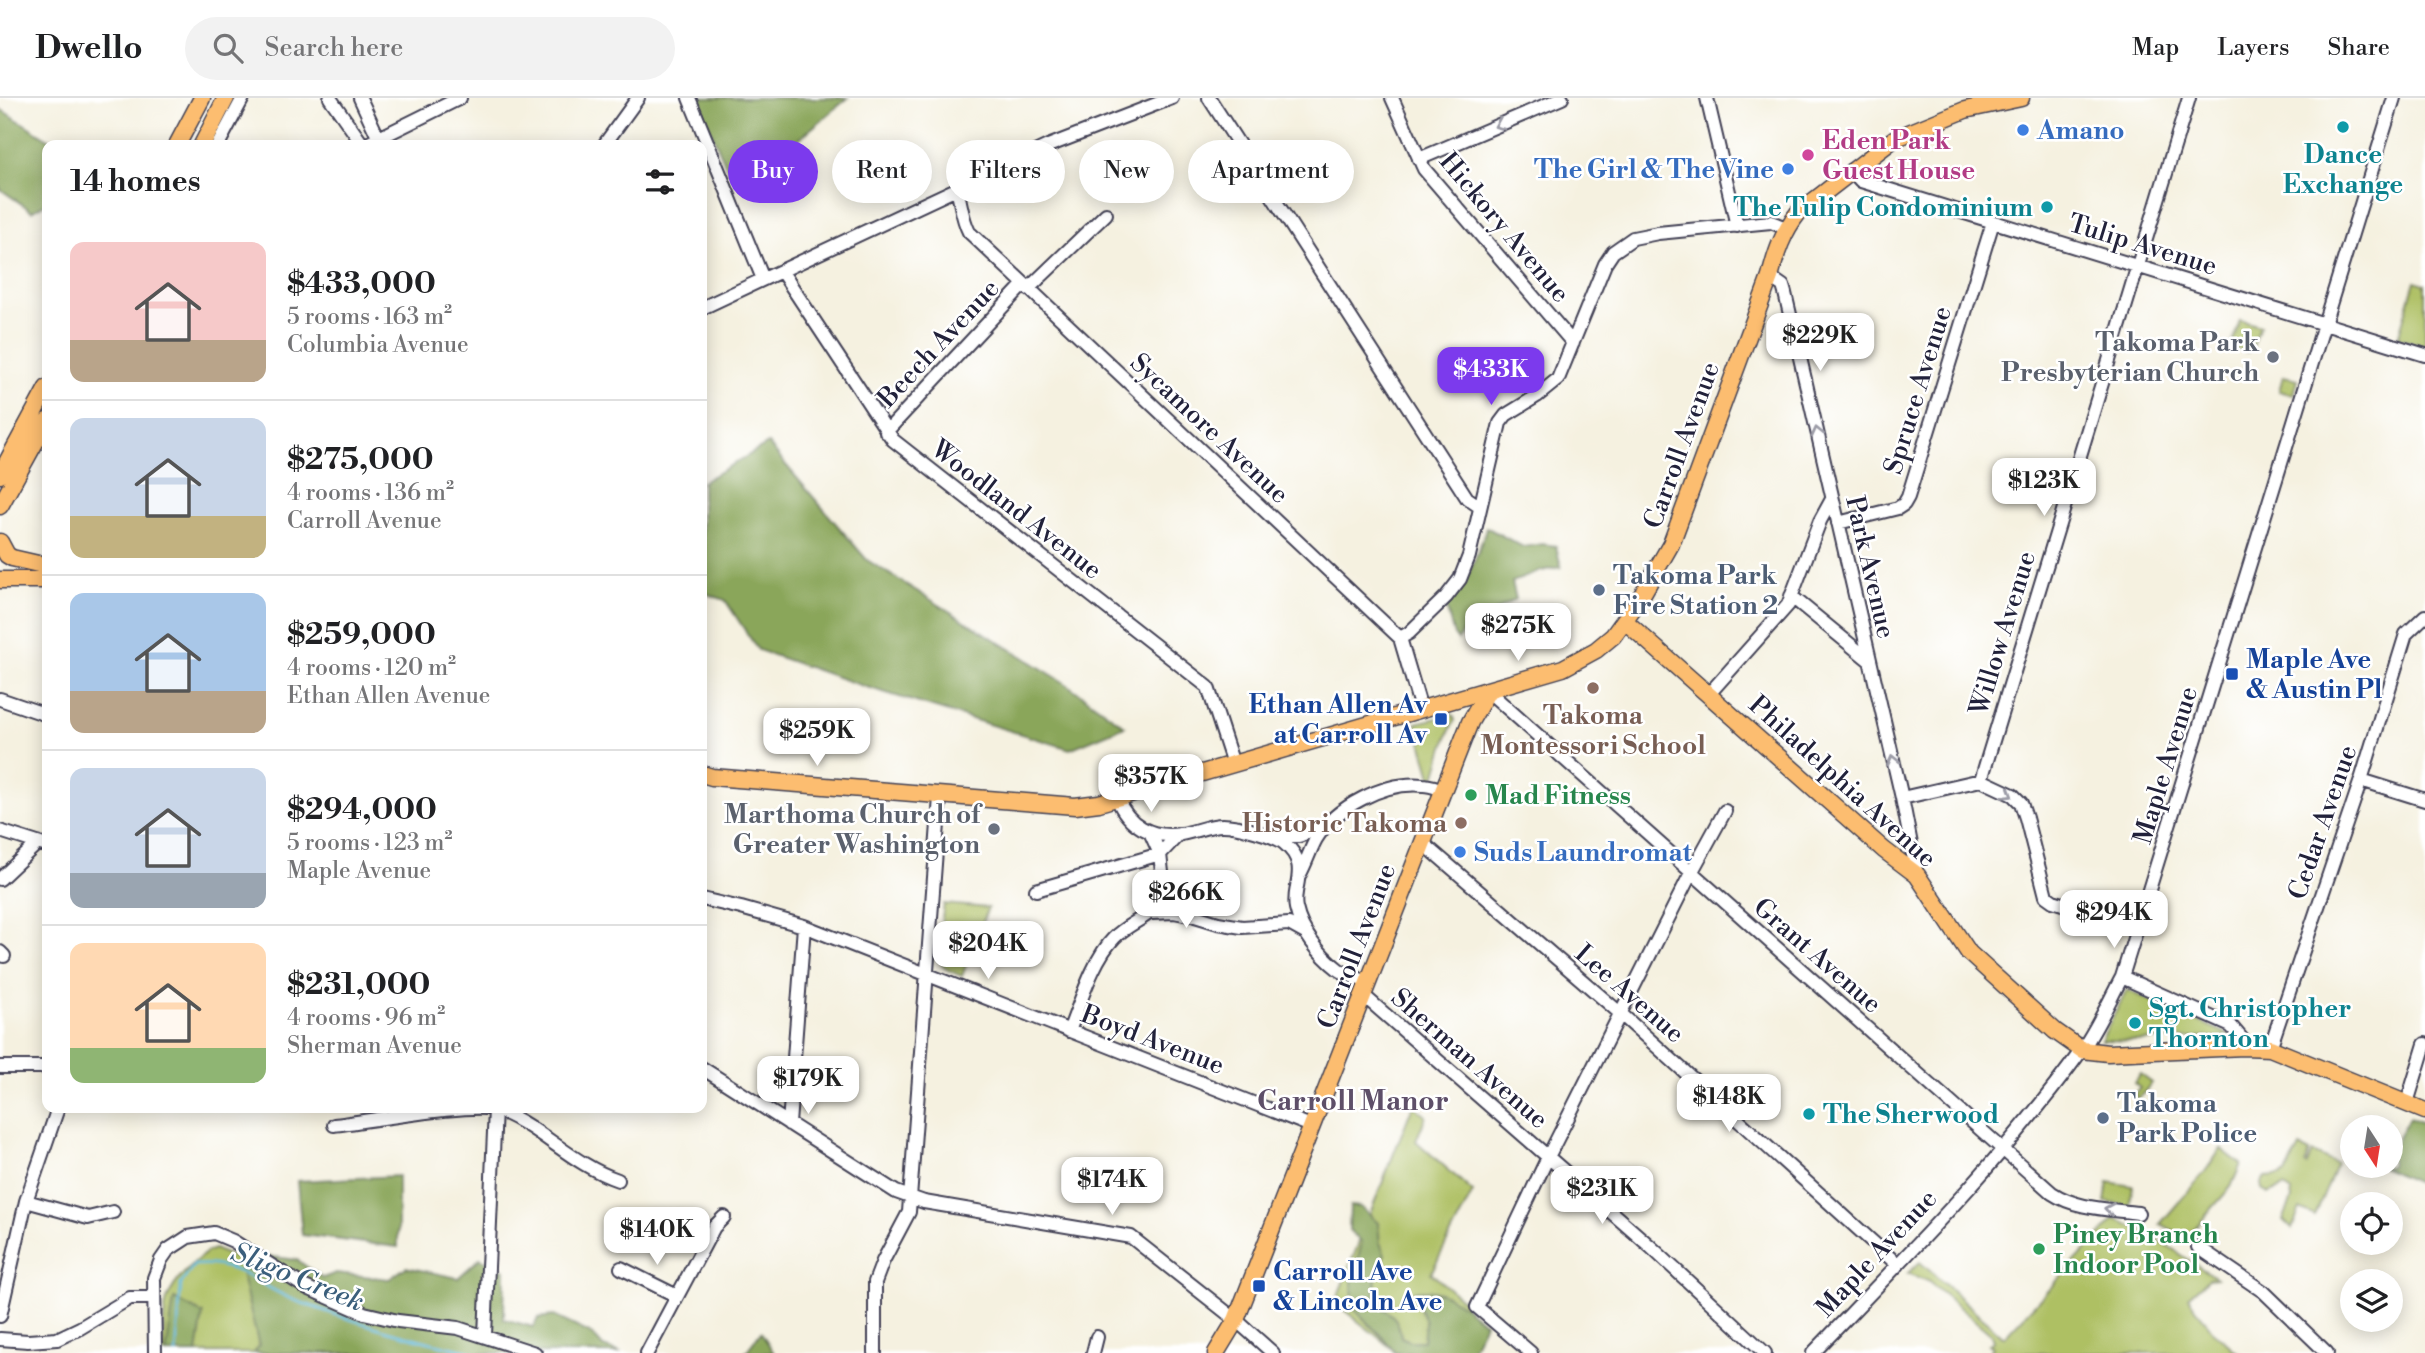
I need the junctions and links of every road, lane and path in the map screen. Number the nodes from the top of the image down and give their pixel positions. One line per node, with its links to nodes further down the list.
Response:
1 (202, 98): 18 (main road)
2 (226, 98): 19 (main road)
3 (243, 98): 20 (street)
4 (330, 98): 21 (street)
5 (360, 98): 17 (street)
6 (460, 98): 17 (street)
7 (634, 98): 23 (street)
8 (689, 98): 24 (street)
9 (1172, 98): 25 (street)
10 (1209, 98): 50 (street)
11 (1392, 98): 27 (street, Hickory Avenue)
12 (1562, 98): 27 (street, one-way to 27)
13 (1707, 98): 33 (street)
14 (2021, 98): 28 (main road, Carroll Avenue)
15 (2189, 98): 35 (street, Willow Avenue)
16 (2394, 98): 41 (street, Maple Avenue)
17 (378, 137): 22 (street)
18 (180, 140)
19 (205, 140)
20 (221, 140)
21 (360, 140)
22 (373, 140)
23 (607, 140)
24 (706, 140)
25 (1064, 140)
26 (707, 142): 38 (street)
27 (1419, 159): 42 (street, Hickory Avenue)
28 (1851, 170): 32 (street, Tulip Avenue); 34 (main road, Carroll Avenue)
29 (946, 193): 36 (street)
30 (961, 203): 39 (street, Sycamore Avenue)
31 (1106, 214): 39 (street, Beech Avenue)
32 (1993, 222): 35 (street, Tulip Avenue); 51 (street, Spruce Avenue)
33 (1737, 226): 34 (street); 42 (street)
34 (1786, 228): 37 (main road, Carroll Avenue)
35 (2139, 266): 41 (street, Tulip Avenue); 70 (street, Willow Avenue)
36 (782, 272): 38 (street); 46 (street, Woodland Avenue)
37 (1770, 277): 48 (street, Park Avenue, one-way to 37); 60 (main road, Carroll Avenue)
38 (763, 279): 40 (street)
39 (1026, 287): 46 (street, Beech Avenue); 61 (street, Sycamore Avenue)
40 (707, 306)
41 (2325, 323): 43 (street, Tulip Avenue); 98 (street, Maple Avenue)
42 (1573, 343): 50 (street)
43 (2425, 355)
44 (42, 396): 47 (main road)
45 (42, 430): 49 (main road)
46 (886, 432): 68 (street, Woodland Avenue)
47 (0, 475)
48 (1832, 499): 51 (street, Park Avenue); 58 (street)
49 (0, 506)
50 (1480, 507): 61 (street)
51 (1838, 523): 62 (street, Park Avenue)
52 (0, 542): 53 (main road)
53 (42, 566)
54 (0, 567): 55 (main road)
55 (42, 567)
56 (0, 580): 57 (main road)
57 (42, 580)
58 (1791, 596): 62 (street); 64 (street)
59 (2425, 616): 71 (street, Cedar Avenue)
60 (1625, 621): 63 (main road, Carroll Avenue); 64 (main road, Philadelphia Avenue)
61 (1400, 638): 66 (street)
62 (1870, 660): 75 (street, Park Avenue, one-way to 62)
63 (1489, 691): 66 (main road); 72 (main road, Carroll Avenue); 86 (street, Grant Avenue)
64 (1709, 695): 88 (main road, Philadelphia Avenue)
65 (0, 699): 67 (street)
66 (1421, 709): 68 (main road)
67 (42, 713)
68 (1233, 764): 74 (main road)
69 (707, 776): 73 (main road)
70 (1981, 780): 75 (street); 98 (street, one-way to 98)
71 (2361, 780): 76 (street); 107 (street, Cedar Avenue)
72 (1444, 790): 78 (street); 83 (main road, Carroll Avenue)
73 (940, 796): 74 (main road); 100 (street)
74 (1117, 798): 80 (street)
75 (1902, 798): 88 (street, Park Avenue)
76 (2425, 800)
77 (1725, 811): 86 (street)
78 (1328, 824): 82 (street); 87 (street)
79 (0, 831): 84 (street)
80 (1150, 832): 81 (street); 85 (street)
81 (1180, 834): 82 (street); 85 (street)
82 (1269, 836): 87 (street)
83 (1423, 843): 102 (main road, Carroll Avenue); 103 (street, Lee Avenue)
84 (42, 844): 89 (street)
85 (1160, 857): 90 (street); 91 (street)
86 (1691, 873): 103 (street); 121 (street, Grant Avenue)
87 (1300, 874): 93 (street)
88 (1917, 875): 108 (main road, Philadelphia Avenue)
89 (0, 879)
90 (1036, 890)
91 (1164, 891): 94 (street); 95 (street)
92 (707, 900): 97 (street, Boyd Avenue)
93 (1295, 907): 96 (street); 99 (street, Sherman Avenue)
94 (1151, 913): 95 (street); 104 (street)
95 (1195, 916): 96 (street)
96 (1268, 924): 99 (street)
97 (804, 926): 100 (street, Boyd Avenue); 118 (street)
98 (2139, 928): 101 (street, Maple Avenue)
99 (1308, 934): 102 (street, Sherman Avenue)
100 (926, 974): 104 (street, Boyd Avenue); 124 (street)
101 (2123, 977): 106 (street); 108 (street, Maple Avenue)
102 (1365, 988): 120 (main road, Carroll Avenue); 122 (street, Sherman Avenue)
103 (1621, 1014): 122 (street); 130 (street, Lee Avenue)
104 (1069, 1031): 120 (street, Boyd Avenue)
105 (2425, 1044): 112 (street)
106 (2244, 1047): 107 (main road); 108 (main road)
107 (2270, 1048): 112 (main road)
108 (2082, 1050): 121 (street, Maple Avenue)
109 (0, 1066): 110 (street)
110 (42, 1067)
111 (707, 1071): 118 (street)
112 (2407, 1103): 113 (main road)
113 (2425, 1111)
114 (56, 1113): 125 (street)
115 (429, 1113): 119 (street)
116 (495, 1113): 136 (street)
117 (504, 1113): 123 (street)
118 (789, 1124): 124 (street)
119 (334, 1125)
120 (1311, 1126): 135 (main road, Carroll Avenue)
121 (2002, 1150): 127 (street, Grant Avenue, one-way to 121); 130 (street, Maple Avenue)
122 (1548, 1157): 146 (street); 147 (street, Sherman Avenue)
123 (618, 1180)
124 (910, 1196): 135 (street); 142 (street)
125 (26, 1201): 126 (street); 134 (street)
126 (113, 1212)
127 (2138, 1213)
128 (724, 1217): 132 (street)
129 (2198, 1247): 149 (street)
130 (1898, 1265): 148 (street, Maple Avenue)
131 (621, 1268): 132 (street)
132 (677, 1296): 141 (street)
133 (153, 1298): 136 (street); 138 (street); 139 (street)
134 (0, 1316)
135 (1236, 1320): 144 (main road, Carroll Avenue); 145 (street)
136 (485, 1335): 140 (street)
137 (1097, 1338): 143 (street)
138 (0, 1339)
139 (155, 1353)
140 (535, 1353)
141 (647, 1353)
142 (875, 1353)
143 (1093, 1353)
144 (1216, 1353)
145 (1273, 1353)
146 (1531, 1353)
147 (1765, 1353)
148 (1813, 1353)
149 (2327, 1353)

